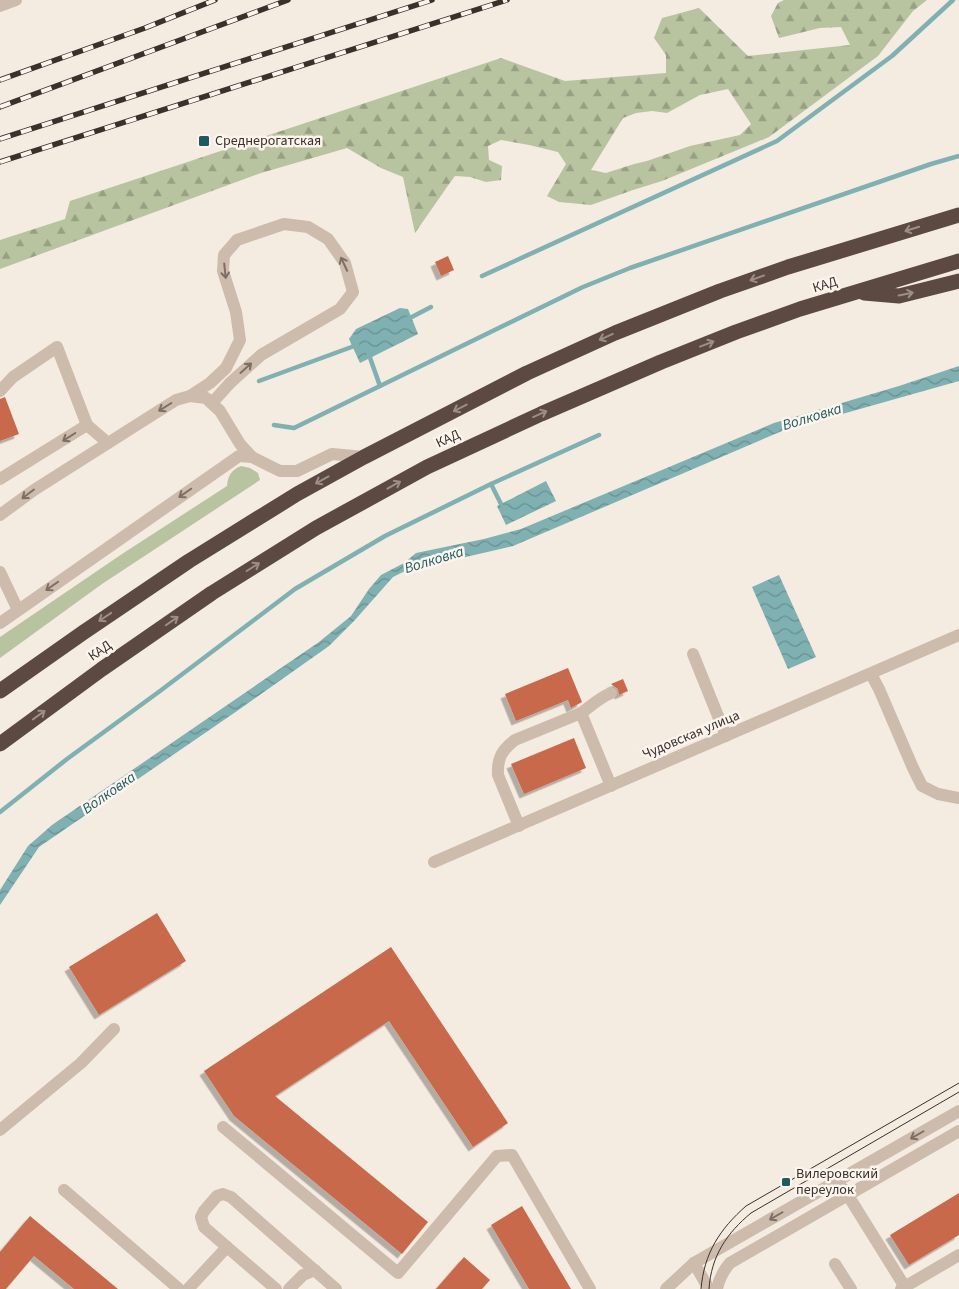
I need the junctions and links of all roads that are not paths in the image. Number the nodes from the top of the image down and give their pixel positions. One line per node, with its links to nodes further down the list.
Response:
1 (16, 0): 2 (street)
2 (0, 6)
3 (959, 215): 13 (highway, КАД, one-way to 13)
4 (959, 260): 6 (highway, КАД)
5 (959, 281): 6 (highway, one-way to 5)
6 (858, 292): 26 (highway, КАД, one-way to 6)
7 (0, 391): 10 (street)
8 (190, 396): 9 (street); 9 (street, one-way to 8); 11 (street, one-way to 11)
9 (212, 404): 12 (street)
10 (87, 425): 11 (street); 14 (street, one-way to 14)
11 (108, 443): 15 (street, one-way to 15)
12 (252, 456): 13 (street); 17 (street, one-way to 17)
13 (364, 457): 22 (highway, КАД, one-way to 22)
14 (0, 480)
15 (0, 515)
16 (0, 572): 17 (street)
17 (18, 610): 18 (street)
18 (0, 623)
19 (959, 635): 21 (street, Чудовская улица)
20 (693, 654): 25 (street)
21 (870, 674): 25 (street, Чудовская улица); 28 (street)
22 (0, 691)
23 (610, 693): 24 (street)
24 (581, 714): 27 (street); 29 (street)
25 (726, 736): 27 (street, Чудовская улица)
26 (0, 744)
27 (611, 786): 29 (street, Чудовская улица)
28 (959, 798)
29 (519, 826): 30 (street, Чудовская улица)
30 (434, 862)
31 (114, 1029): 34 (street)
32 (959, 1111): 36 (street, one-way to 36)
33 (223, 1126): 50 (street)
34 (0, 1130)
35 (959, 1131): 38 (street)
36 (839, 1180): 38 (street); 41 (street, one-way to 41)
37 (64, 1190): 45 (street)
38 (848, 1195): 44 (street); 53 (street)
39 (227, 1247): 43 (street); 46 (street); 47 (street)
40 (959, 1254): 44 (street)
41 (694, 1263): 51 (street); 52 (street)
42 (835, 1264): 54 (street)
43 (315, 1270): 48 (street); 49 (street)
44 (903, 1288)
45 (179, 1289)
46 (188, 1289)
47 (276, 1289)
48 (289, 1289)
49 (336, 1289)
50 (590, 1289)
51 (666, 1289)
52 (710, 1289)
53 (717, 1289)
54 (851, 1289)

